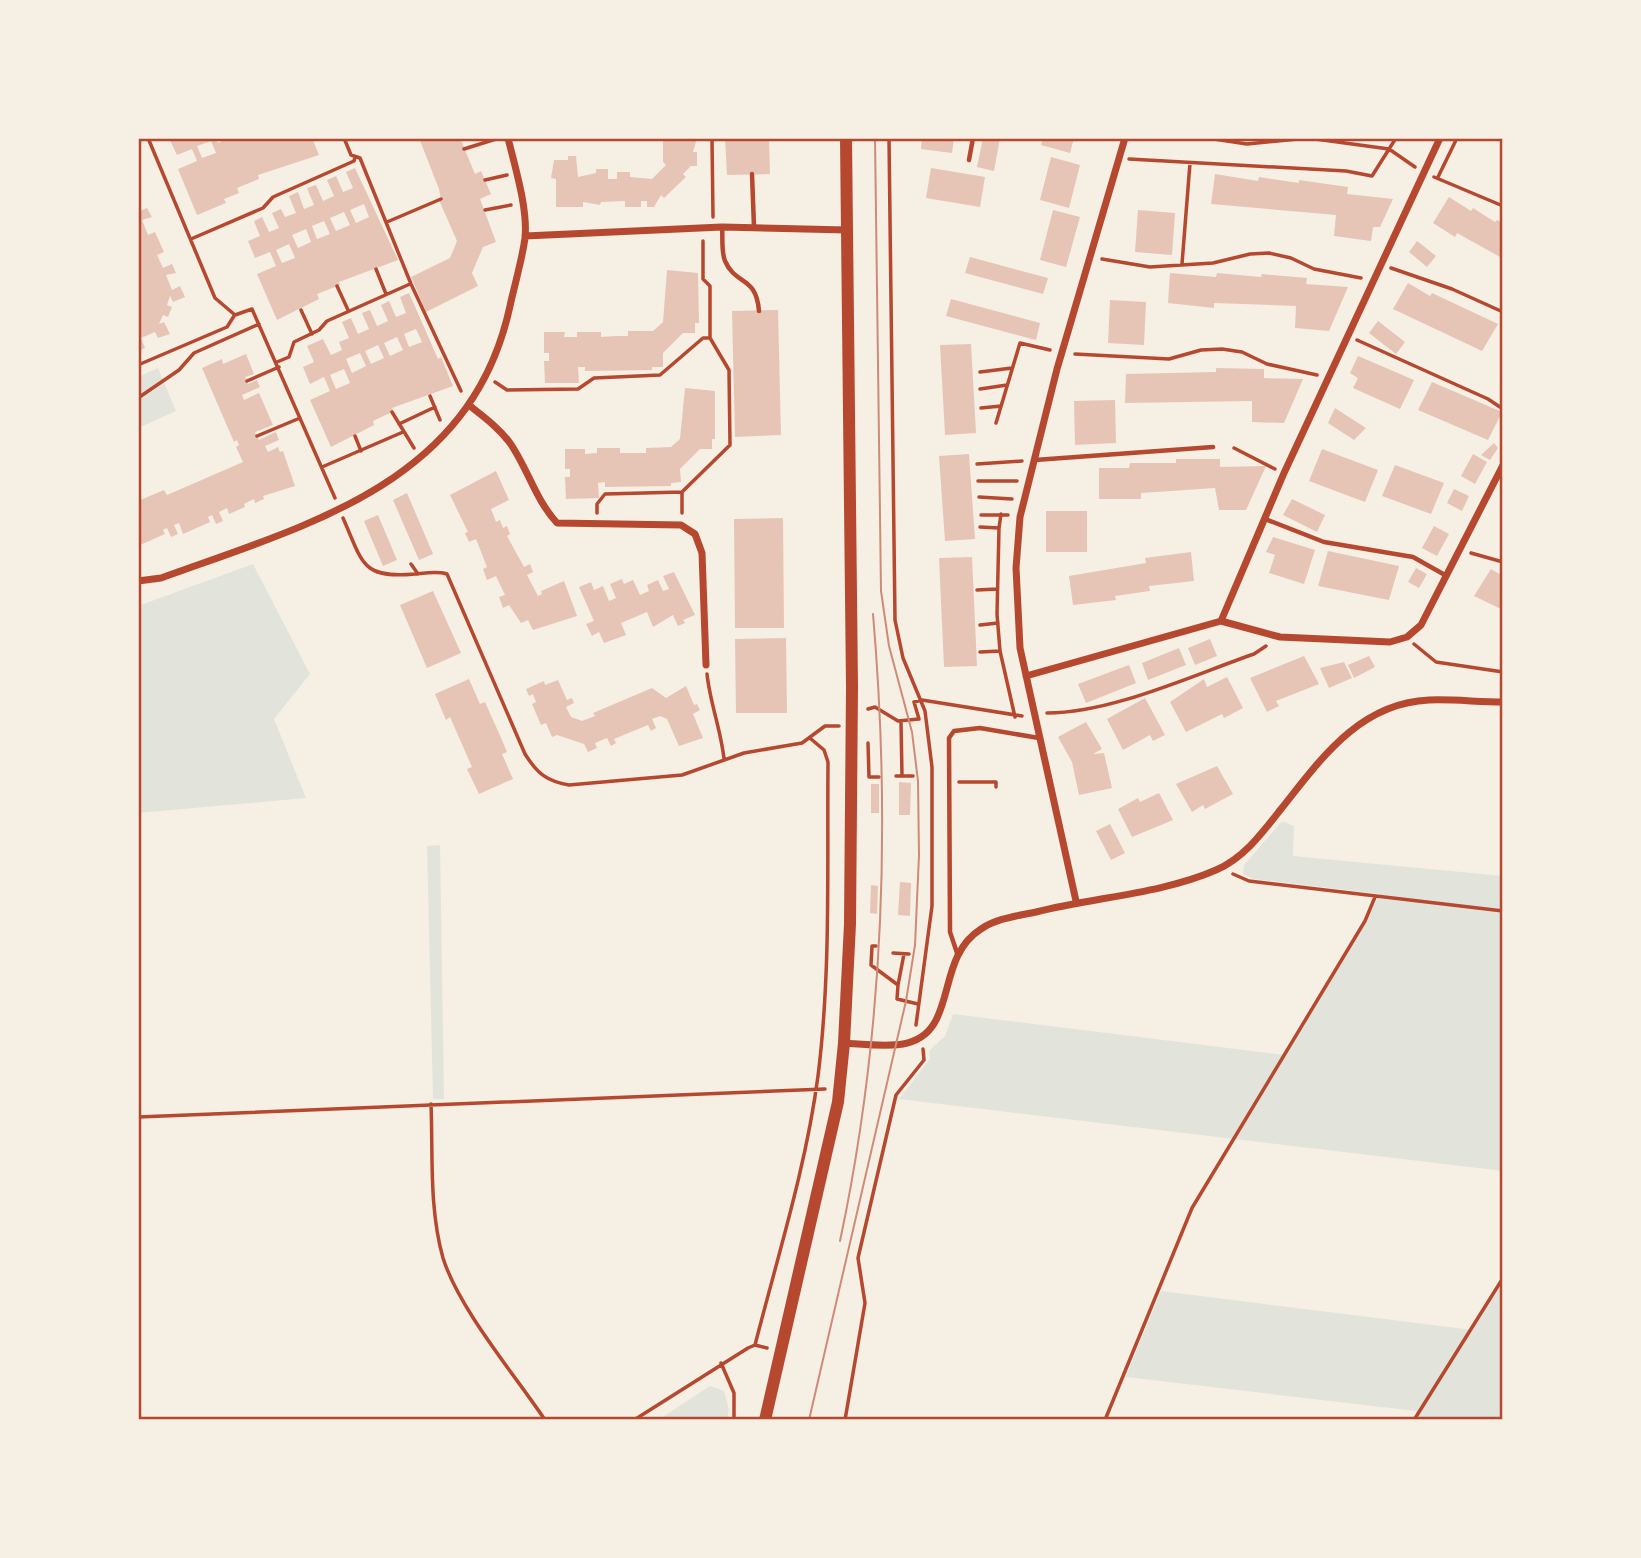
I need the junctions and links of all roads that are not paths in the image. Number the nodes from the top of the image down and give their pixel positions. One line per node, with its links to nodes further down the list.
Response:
1 (506, 138): 11 (street)
2 (846, 138): 10 (main road)
3 (973, 138): 6 (lane)
4 (1125, 138): 15 (street)
5 (1440, 138): 17 (street)
6 (968, 160)
7 (752, 174): 9 (lane)
8 (722, 227): 9 (street); 11 (street); 12 (lane)
9 (754, 227): 10 (street)
10 (847, 230): 27 (main road)
11 (525, 236): 13 (street)
12 (760, 311)
13 (470, 406): 19 (street); 21 (street)
14 (1213, 447): 15 (lane)
15 (1035, 460): 22 (street)
16 (1503, 465): 18 (street)
17 (1264, 518): 18 (lane); 20 (street)
18 (1445, 575): 20 (street)
19 (138, 580)
20 (1221, 621): 22 (street)
21 (706, 665)
22 (1026, 676): 24 (street)
23 (1503, 702): 25 (street)
24 (1040, 738): 25 (street); 26 (lane)
25 (1076, 901): 26 (street)
26 (957, 953): 27 (street)
27 (844, 1043): 28 (main road)
28 (765, 1420)

